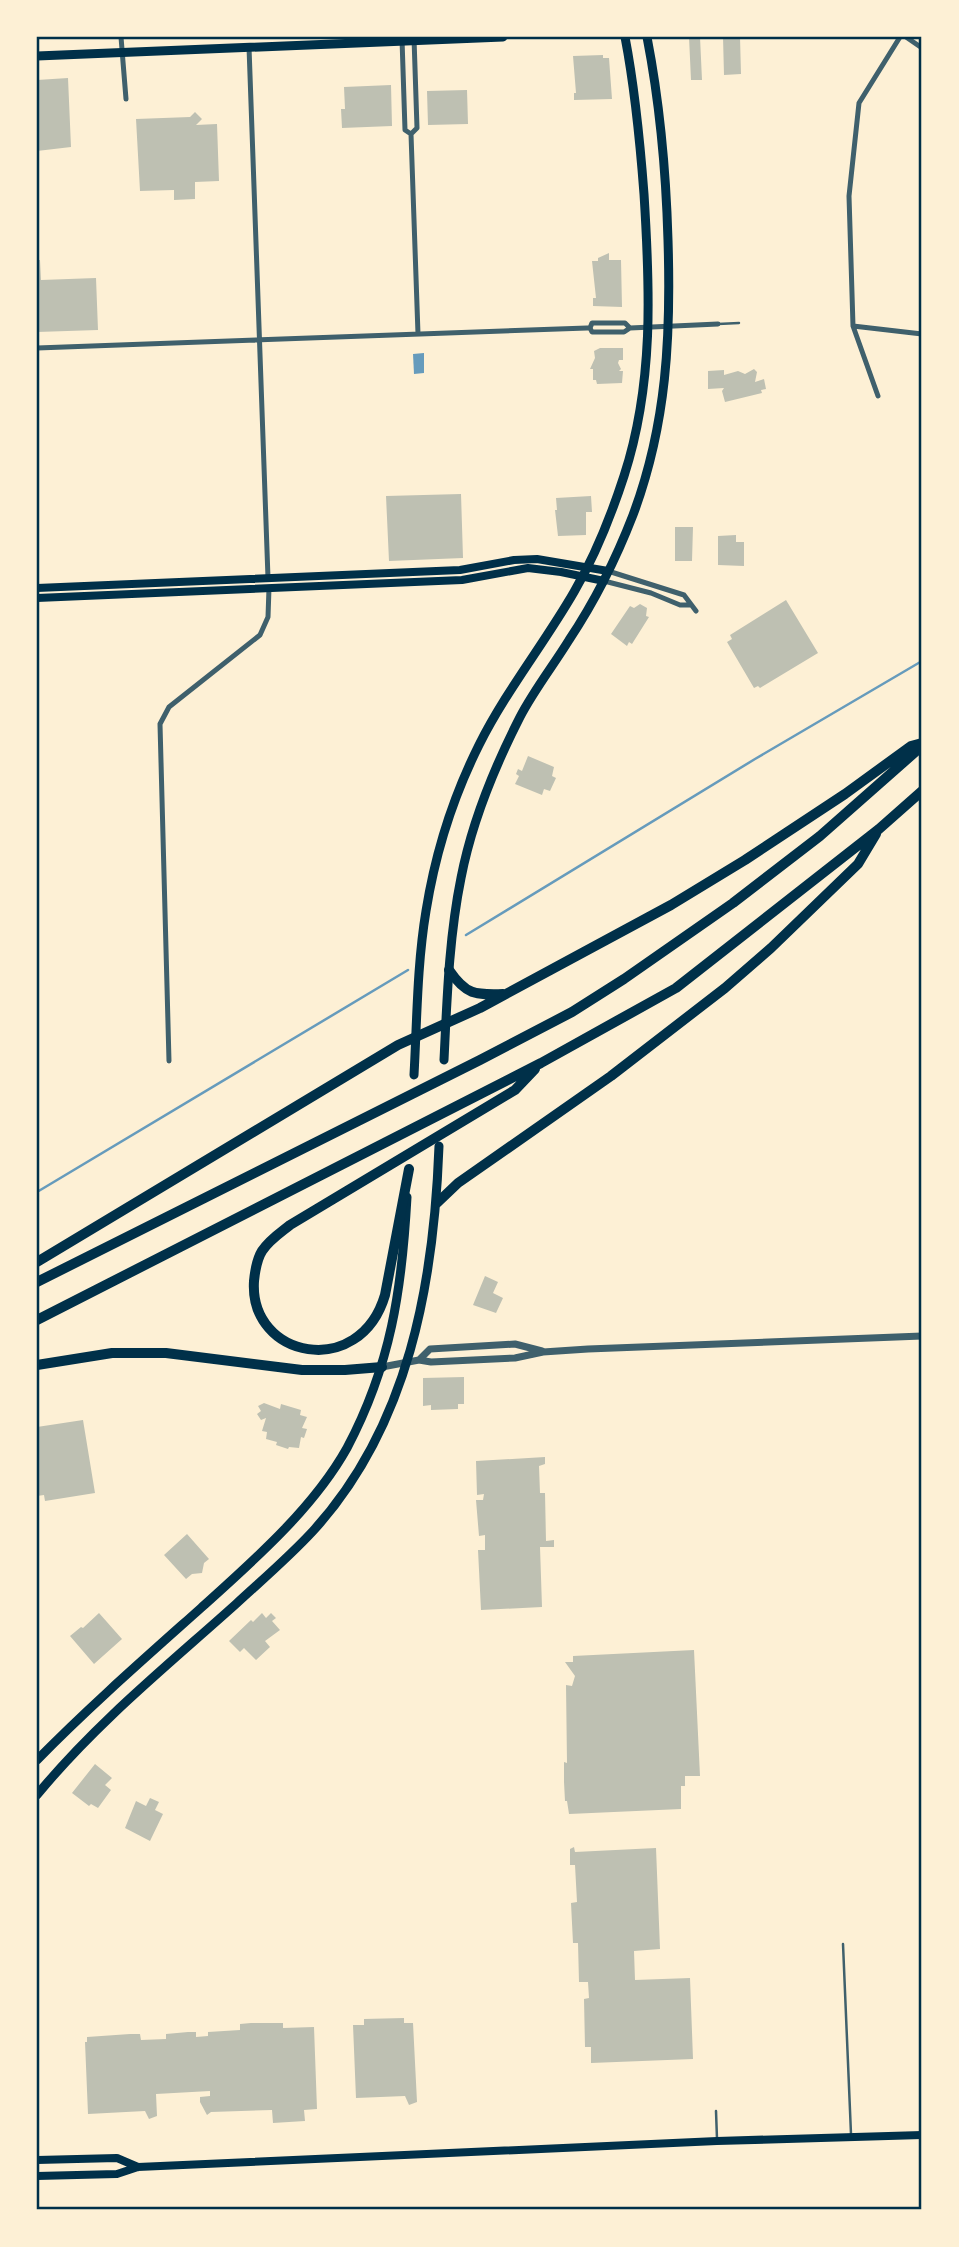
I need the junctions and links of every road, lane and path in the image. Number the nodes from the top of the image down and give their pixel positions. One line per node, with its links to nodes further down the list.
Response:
1 (121, 37): 11 (street)
2 (503, 37): 7 (main road)
3 (625, 37): 19 (main road)
4 (647, 37): 17 (main road)
5 (900, 37): 18 (street)
6 (906, 37): 10 (street)
7 (414, 39): 8 (main road); 14 (street)
8 (402, 40): 9 (main road); 14 (street)
9 (248, 47): 11 (main road); 22 (street)
10 (922, 48)
11 (122, 52): 12 (main road); 13 (street)
12 (37, 56)
13 (126, 99)
14 (411, 134): 20 (street)
15 (739, 323): 16 (lane)
16 (718, 324): 17 (street)
17 (670, 326): 19 (street); 26 (main road)
18 (853, 326): 21 (street); 24 (street)
19 (649, 327): 20 (street); 25 (main road)
20 (418, 334): 22 (street)
21 (922, 334)
22 (260, 340): 23 (street); 28 (street)
23 (37, 348)
24 (878, 396)
25 (587, 567): 26 (main road); 27 (main road); 28 (main road)
26 (608, 572): 29 (main road); 33 (street)
27 (582, 577): 29 (main road); 31 (main road); 41 (main road)
28 (268, 579): 30 (main road); 31 (street)
29 (604, 581): 33 (street); 38 (main road)
30 (37, 588)
31 (269, 588): 32 (main road); 43 (street)
32 (37, 598)
33 (690, 606): 34 (street)
34 (696, 611)
35 (922, 744): 39 (highway); 50 (highway)
36 (922, 792): 37 (highway)
37 (879, 829): 44 (highway); 48 (highway)
38 (449, 970): 39 (highway); 40 (main road)
39 (507, 993): 40 (highway)
40 (446, 1024): 41 (highway); 42 (main road)
41 (416, 1036): 45 (main road); 49 (highway)
42 (444, 1060)
43 (169, 1061)
44 (541, 1063): 47 (highway); 51 (highway)
45 (414, 1075)
46 (439, 1146): 48 (main road)
47 (409, 1166): 57 (main road)
48 (437, 1203): 55 (main road)
49 (37, 1262)
50 (37, 1282)
51 (37, 1320)
52 (922, 1336): 53 (street)
53 (543, 1352): 54 (street); 54 (street)
54 (419, 1360): 55 (street)
55 (408, 1362): 57 (street); 59 (main road)
56 (37, 1365): 57 (highway)
57 (382, 1367): 58 (main road)
58 (37, 1760)
59 (37, 1794)
60 (844, 1944): 63 (lane)
61 (716, 2111): 64 (lane)
62 (922, 2135): 63 (main road)
63 (851, 2137): 64 (main road)
64 (717, 2141): 66 (main road)
65 (37, 2160): 66 (main road)
66 (138, 2167): 67 (main road)
67 (37, 2176)

